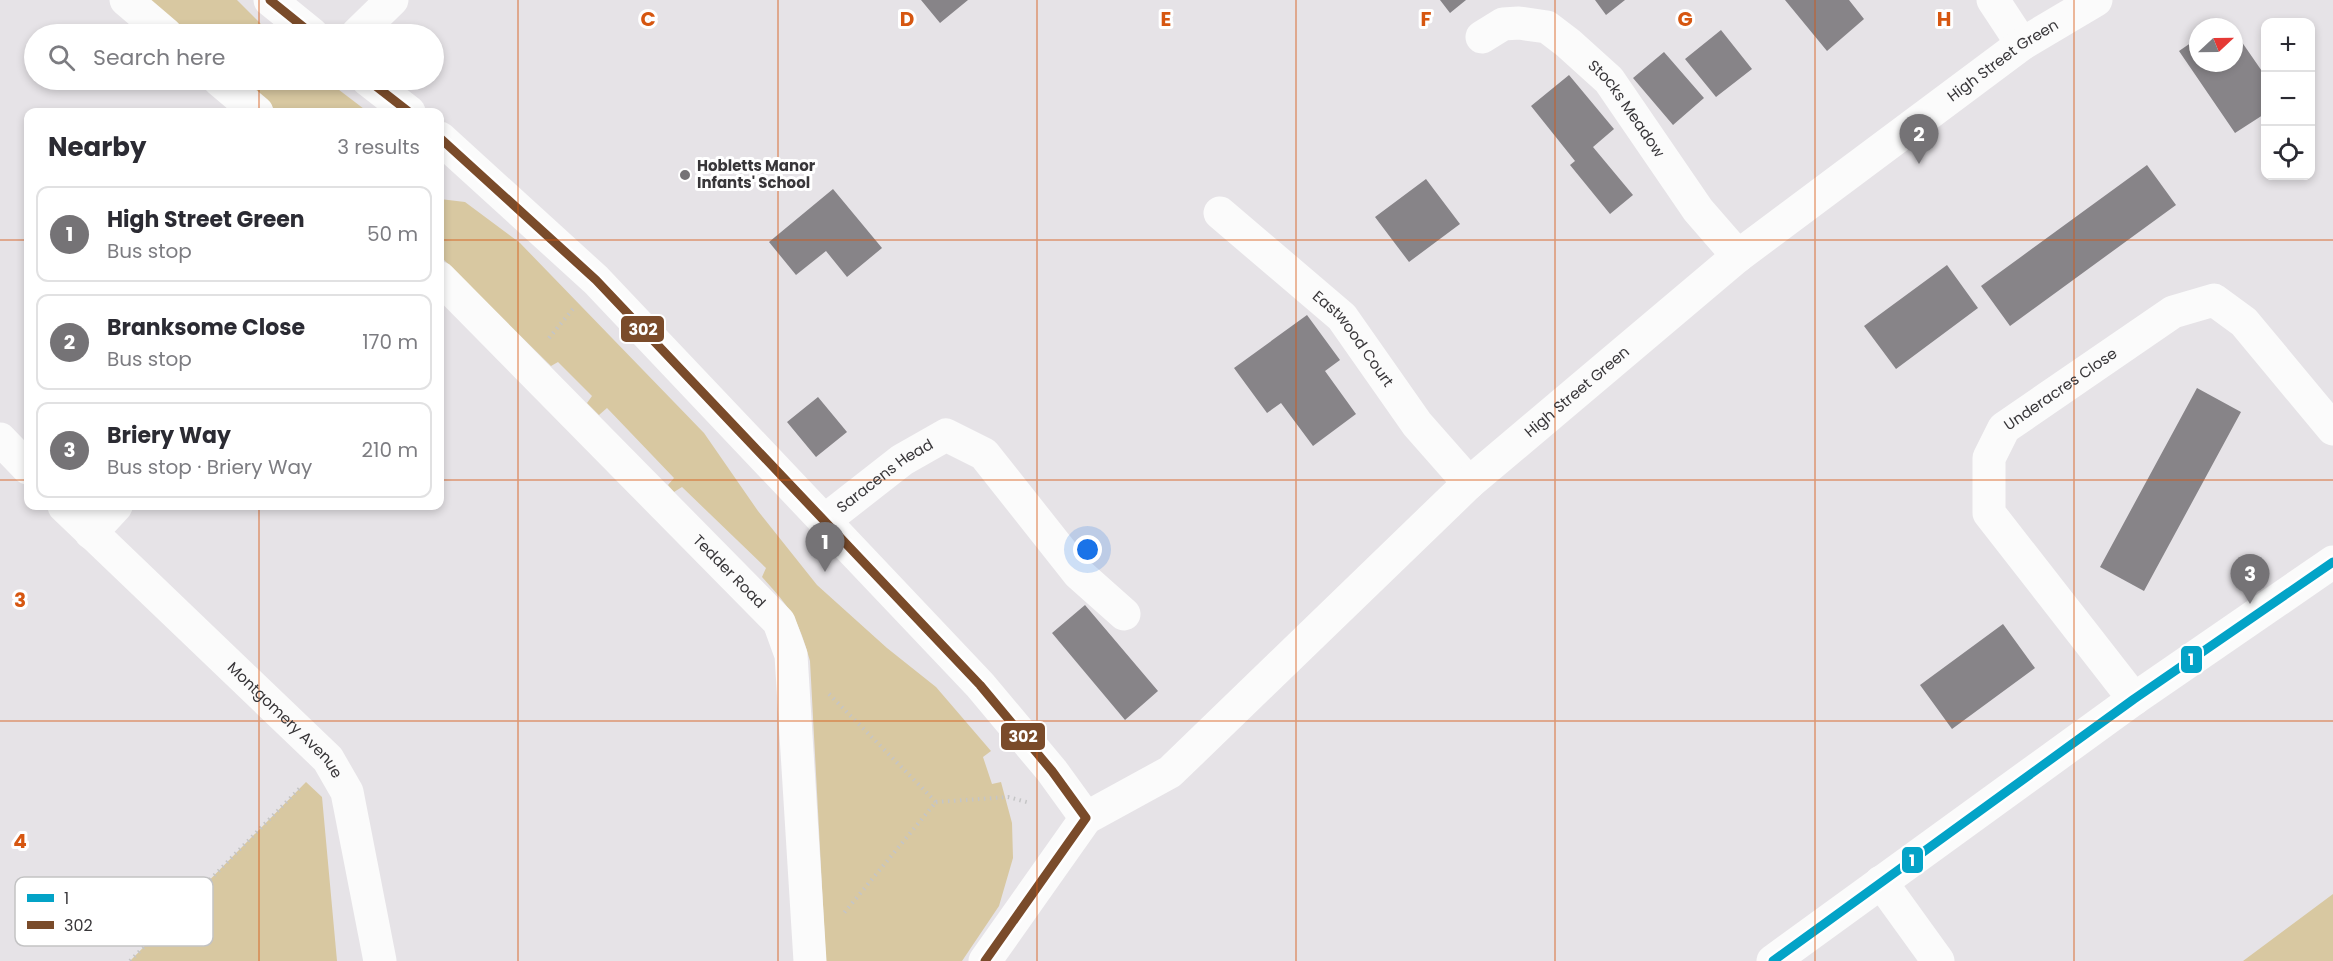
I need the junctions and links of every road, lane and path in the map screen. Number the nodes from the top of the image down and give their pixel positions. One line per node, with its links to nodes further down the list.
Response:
1 (126, 0): 6 (street)
2 (270, 0): 7 (street)
3 (392, 0): 8 (street)
4 (1993, 0): 10 (street)
5 (2096, 0): 10 (street, High Street Green)
6 (154, 24)
7 (300, 24)
8 (367, 24)
9 (1482, 37): 17 (street, Stocks Meadow)
10 (2022, 44): 17 (street, High Street Green)
11 (231, 90): 13 (street)
12 (381, 90): 14 (street)
13 (252, 108)
14 (404, 108)
15 (444, 142): 18 (street)
16 (1220, 213): 24 (street, Eastwood Court)
17 (1738, 256): 24 (street, High Street Green)
18 (596, 280): 20 (path); 27 (street)
19 (444, 282): 20 (street, Tedder Road)
20 (527, 365): 31 (street, Tedder Road)
21 (2333, 429): 32 (street, Underacres Close)
22 (0, 439): 23 (street)
23 (24, 464)
24 (1469, 483): 35 (street, High Street Green)
25 (68, 510): 28 (street, Montgomery Avenue)
26 (112, 510): 28 (street)
27 (824, 520): 30 (street, Saracens Head); 35 (street)
28 (91, 533): 33 (street, Montgomery Avenue)
29 (2333, 562): 32 (street)
30 (1124, 614)
31 (790, 656): 34 (path); 39 (street, Tedder Road)
32 (2134, 699): 37 (street)
33 (328, 759): 36 (path); 41 (street, Montgomery Avenue)
34 (936, 802): 35 (path); 39 (path)
35 (1086, 818): 42 (street)
36 (212, 877)
37 (1881, 882): 43 (street); 44 (street)
38 (145, 946): 40 (path)
39 (810, 957)
40 (130, 961)
41 (380, 961)
42 (985, 961)
43 (1773, 961)
44 (1938, 961)

